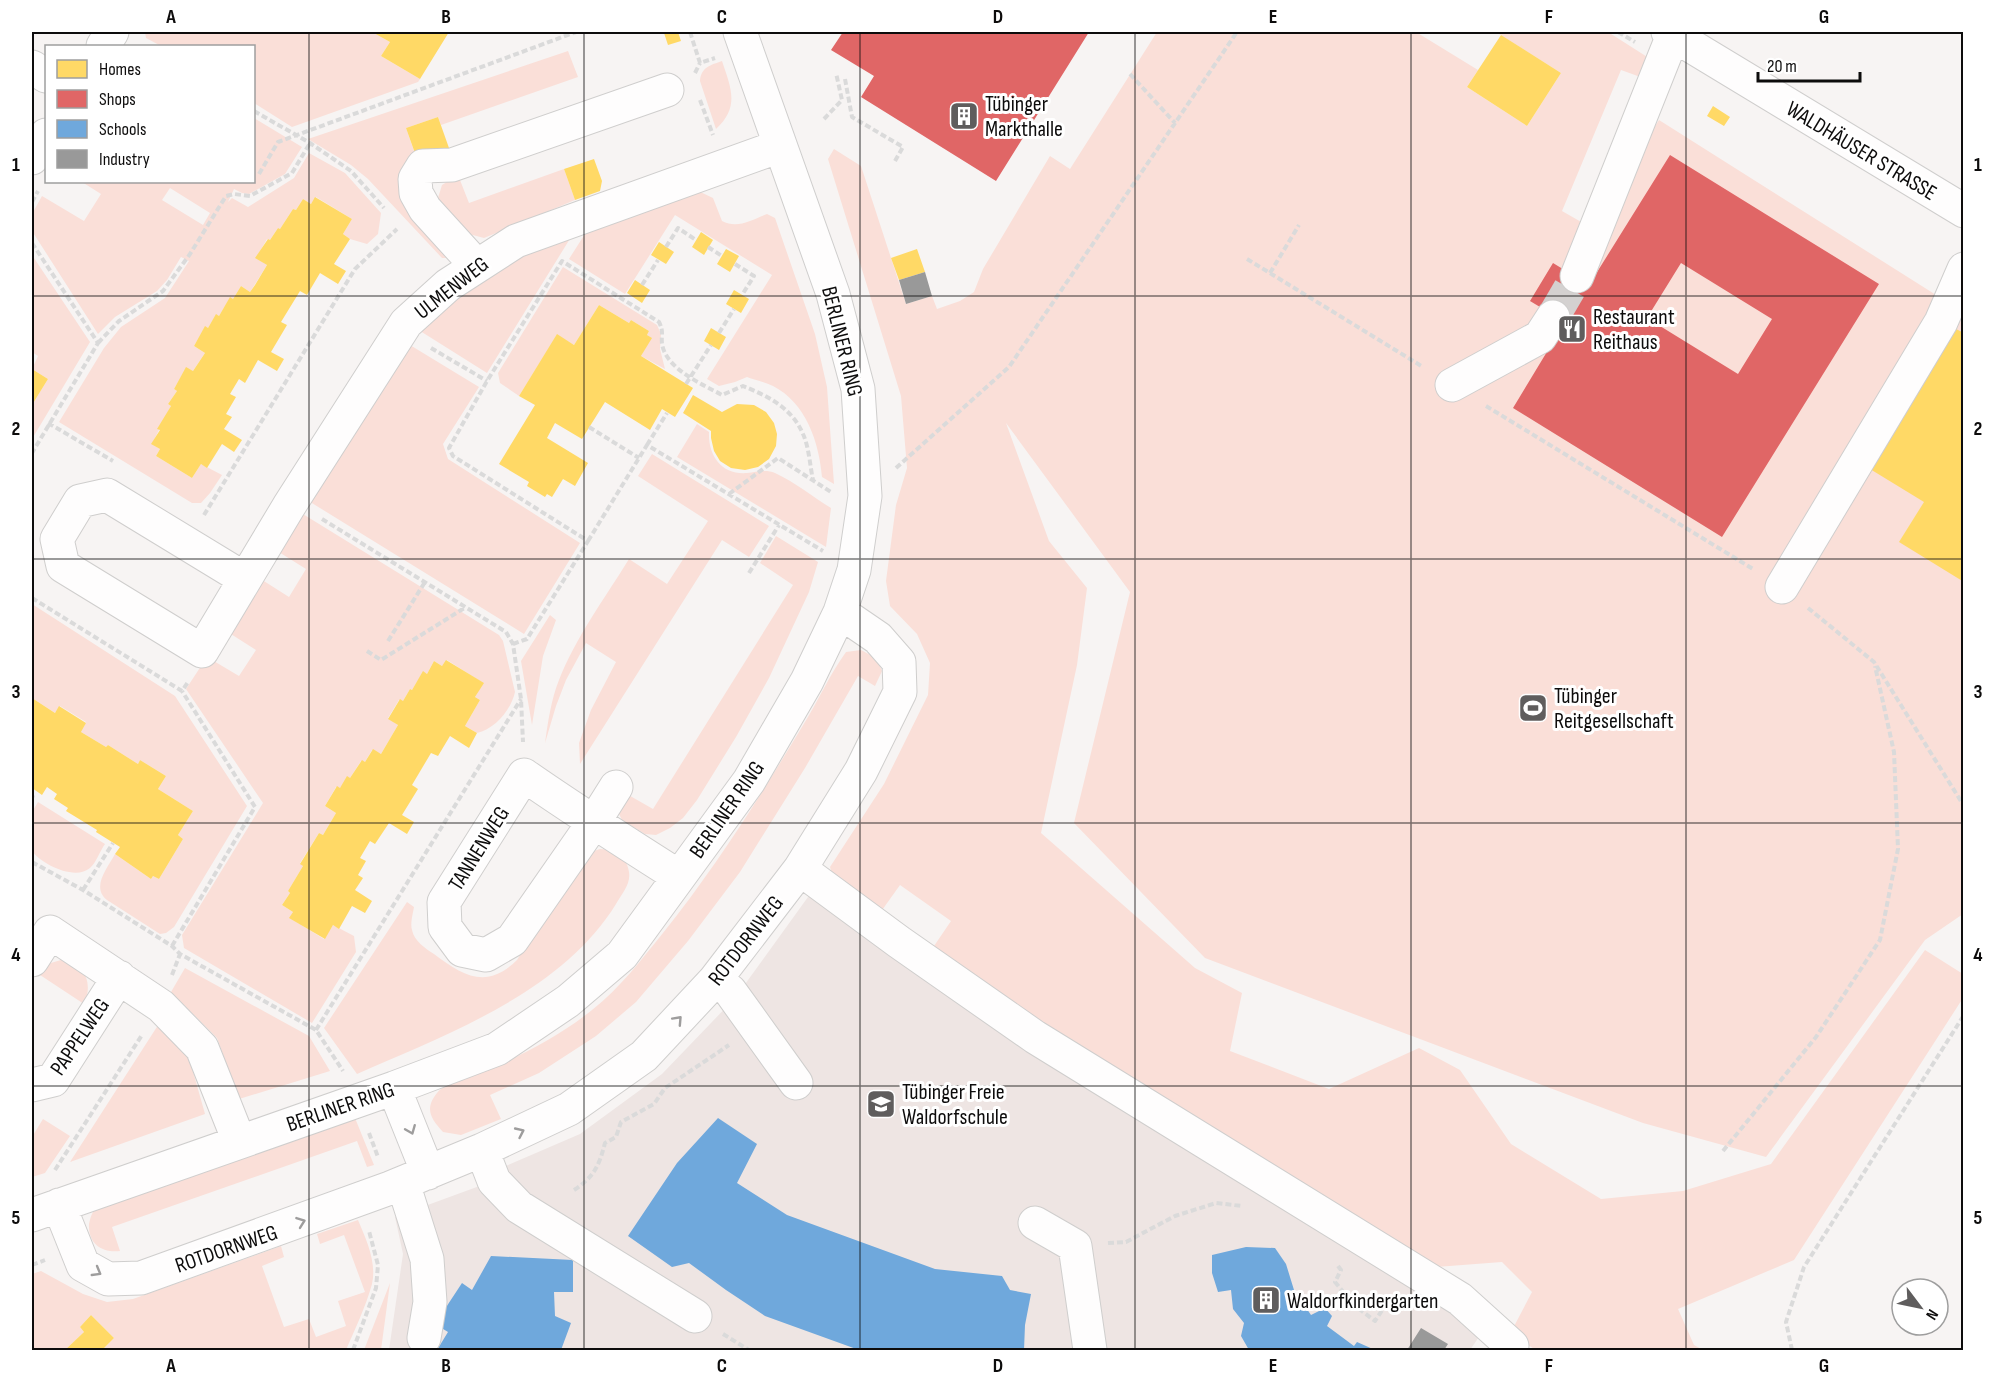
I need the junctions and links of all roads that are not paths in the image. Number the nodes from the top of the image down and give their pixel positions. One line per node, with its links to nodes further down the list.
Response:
1 (112, 32): 4 (street)
2 (740, 32): 9 (street, BERLINER RING)
3 (1670, 33): 11 (street, WALDHÄUSER STRASSE); 14 (street)
4 (104, 45)
5 (32, 67): 6 (street)
6 (45, 75)
7 (685, 86): 12 (street)
8 (45, 137): 10 (street)
9 (780, 146): 12 (street, ULMENWEG); 19 (street, BERLINER RING)
10 (32, 158)
11 (1964, 211)
12 (476, 265): 17 (street, ULMENWEG)
13 (1964, 269): 18 (street)
14 (1577, 276)
15 (1552, 318): 16 (street)
16 (1452, 385)
17 (245, 579): 17 (street, ULMENWEG)
18 (1782, 587)
19 (840, 612): 22 (street, ROTDORNWEG); 23 (street, BERLINER RING)
20 (616, 787): 21 (street, TANNENWEG)
21 (594, 822): 21 (street, TANNENWEG); 23 (street)
22 (800, 869): 26 (street, ROTDORNWEG); 37 (street)
23 (678, 876): 29 (street, BERLINER RING)
24 (32, 960): 25 (street, PAPPELWEG)
25 (119, 976): 28 (street, PAPPELWEG); 30 (street, PAPPELWEG)
26 (715, 980): 27 (street); 31 (street, ROTDORNWEG, one-way to 26)
27 (796, 1083)
28 (32, 1085)
29 (394, 1088): 30 (street, BERLINER RING); 32 (street, one-way to 32)
30 (239, 1141): 33 (street, BERLINER RING)
31 (482, 1150): 32 (street, ROTDORNWEG); 35 (street)
32 (395, 1186): 33 (street, ROTDORNWEG, one-way to 32); 36 (street)
33 (45, 1210)
34 (1035, 1223): 38 (street)
35 (695, 1316)
36 (424, 1338)
37 (1512, 1346)
38 (1090, 1350)

